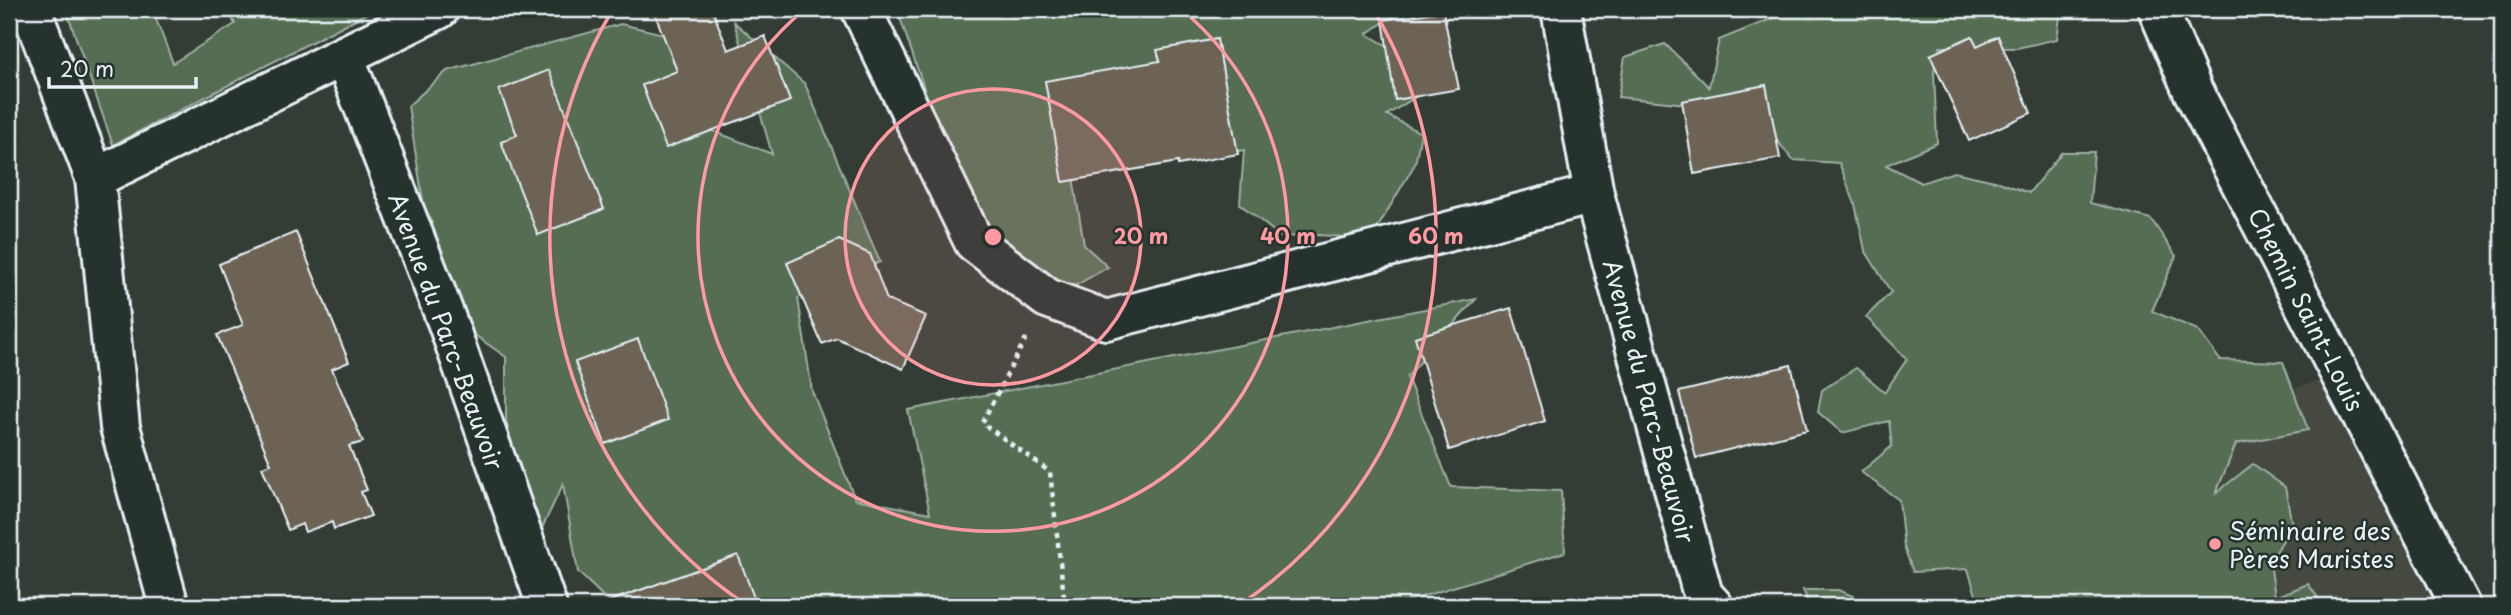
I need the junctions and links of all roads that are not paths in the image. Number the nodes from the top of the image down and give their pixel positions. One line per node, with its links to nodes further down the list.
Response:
1 (31, 9): 7 (street)
2 (439, 9): 6 (street)
3 (861, 9): 8 (street)
4 (1561, 9): 8 (street, Avenue du Parc-Beauvoir)
5 (2158, 9): 12 (street, Chemin Saint-Louis)
6 (344, 56): 7 (street); 10 (street, Avenue du Parc-Beauvoir)
7 (95, 178): 9 (street)
8 (1594, 194): 11 (street, Avenue du Parc-Beauvoir)
9 (169, 606)
10 (547, 606)
11 (1713, 606)
12 (2461, 606)

